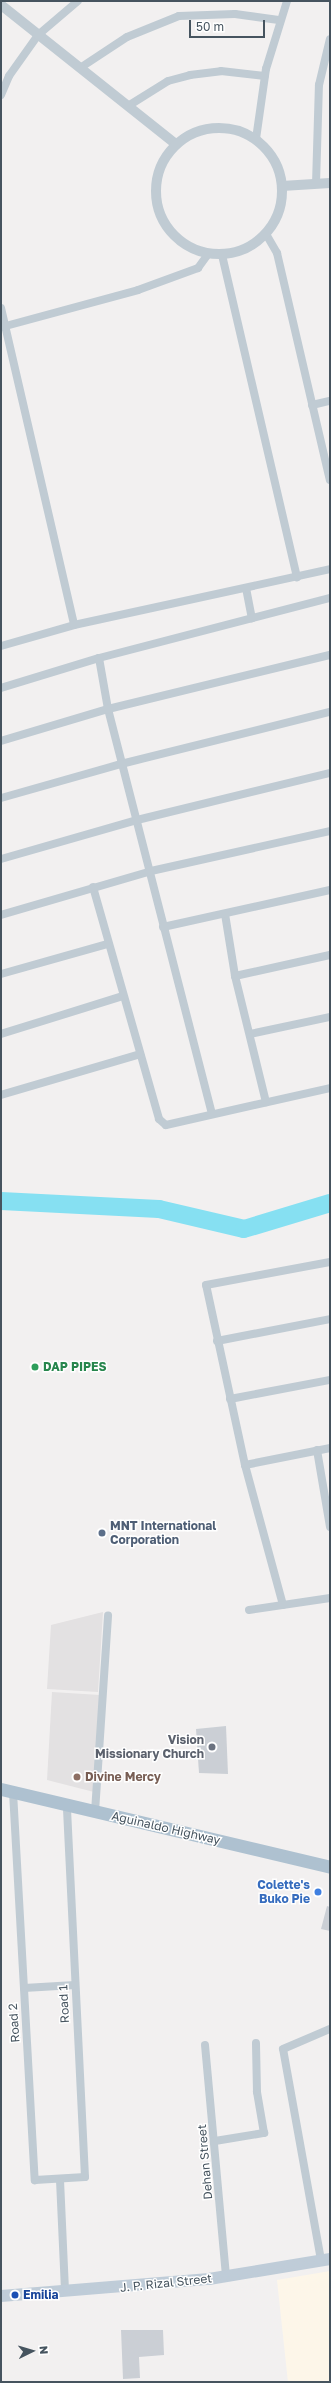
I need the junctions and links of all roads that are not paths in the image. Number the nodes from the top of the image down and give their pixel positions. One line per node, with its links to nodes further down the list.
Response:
1 (78, 1): 5 (street)
2 (287, 1): 4 (street)
3 (1, 5): 5 (street)
4 (279, 20): 7 (street); 8 (street)
5 (38, 35): 7 (street); 9 (street)
6 (330, 38): 14 (street)
7 (80, 68): 10 (street)
8 (265, 76): 10 (street); 11 (street)
9 (1, 95)
10 (128, 106): 12 (street)
11 (256, 139): 12 (street); 15 (street)
12 (176, 144): 17 (street)
13 (330, 183): 14 (street)
14 (316, 184): 15 (street)
15 (282, 186): 16 (street)
16 (266, 234): 18 (street); 22 (street)
17 (208, 254): 18 (street); 20 (street)
18 (222, 254): 25 (street)
19 (1, 308): 20 (street)
20 (3, 326): 29 (street)
21 (330, 401): 22 (street)
22 (312, 405): 23 (street)
23 (330, 480)
24 (330, 569): 25 (street)
25 (297, 577): 26 (street)
26 (246, 588): 28 (street); 29 (street)
27 (330, 598): 28 (street)
28 (252, 618): 32 (street)
29 (74, 625): 30 (street)
30 (1, 646)
31 (330, 655): 34 (street)
32 (99, 658): 33 (street); 34 (street)
33 (1, 688)
34 (108, 709): 36 (street); 37 (street)
35 (330, 712): 37 (street)
36 (1, 741)
37 (121, 764): 39 (street); 40 (street)
38 (330, 773): 40 (street)
39 (1, 798)
40 (137, 820): 42 (street); 43 (street)
41 (330, 831): 43 (street)
42 (1, 859)
43 (151, 871): 44 (street); 48 (street)
44 (93, 887): 47 (street); 49 (street)
45 (330, 890): 46 (street)
46 (225, 914): 48 (street); 52 (street)
47 (1, 915)
48 (163, 927): 61 (street)
49 (108, 944): 51 (street); 53 (street)
50 (330, 955): 52 (street)
51 (1, 974)
52 (235, 976): 56 (street)
53 (124, 996): 55 (street); 57 (street)
54 (330, 1017): 56 (street)
55 (1, 1034)
56 (250, 1034): 60 (street)
57 (140, 1054): 59 (street); 61 (street)
58 (330, 1088): 60 (street)
59 (1, 1095)
60 (266, 1102): 61 (street)
61 (212, 1114)
62 (330, 1262): 64 (street)
63 (330, 1320): 64 (street)
64 (217, 1341): 66 (street)
65 (330, 1380): 66 (street)
66 (230, 1399): 69 (street)
67 (330, 1448): 68 (street)
68 (317, 1450): 69 (street); 70 (street)
69 (245, 1465): 72 (street)
70 (330, 1527)
71 (330, 1598): 72 (street)
72 (283, 1605): 73 (street)
73 (249, 1610)
74 (108, 1615): 77 (street)
75 (7, 1791): 76 (main road, Aguinaldo Highway); 80 (street, Road 2)
76 (67, 1805): 77 (main road, Aguinaldo Highway); 79 (street, Road 1)
77 (95, 1812): 78 (main road, Aguinaldo Highway)
78 (330, 1867)
79 (75, 1985): 80 (street); 85 (street, Road 1)
80 (24, 1988): 85 (street, Road 2)
81 (330, 2029): 86 (street)
82 (256, 2043): 84 (street)
83 (205, 2045): 84 (street, Dehan Street)
84 (215, 2142): 87 (street, Dehan Street)
85 (60, 2180): 88 (street)
86 (326, 2260): 87 (main road, J. P. Rizal Street)
87 (226, 2277): 88 (main road, J. P. Rizal Street)
88 (65, 2291): 89 (main road, J. P. Rizal Street)
89 (1, 2296)

